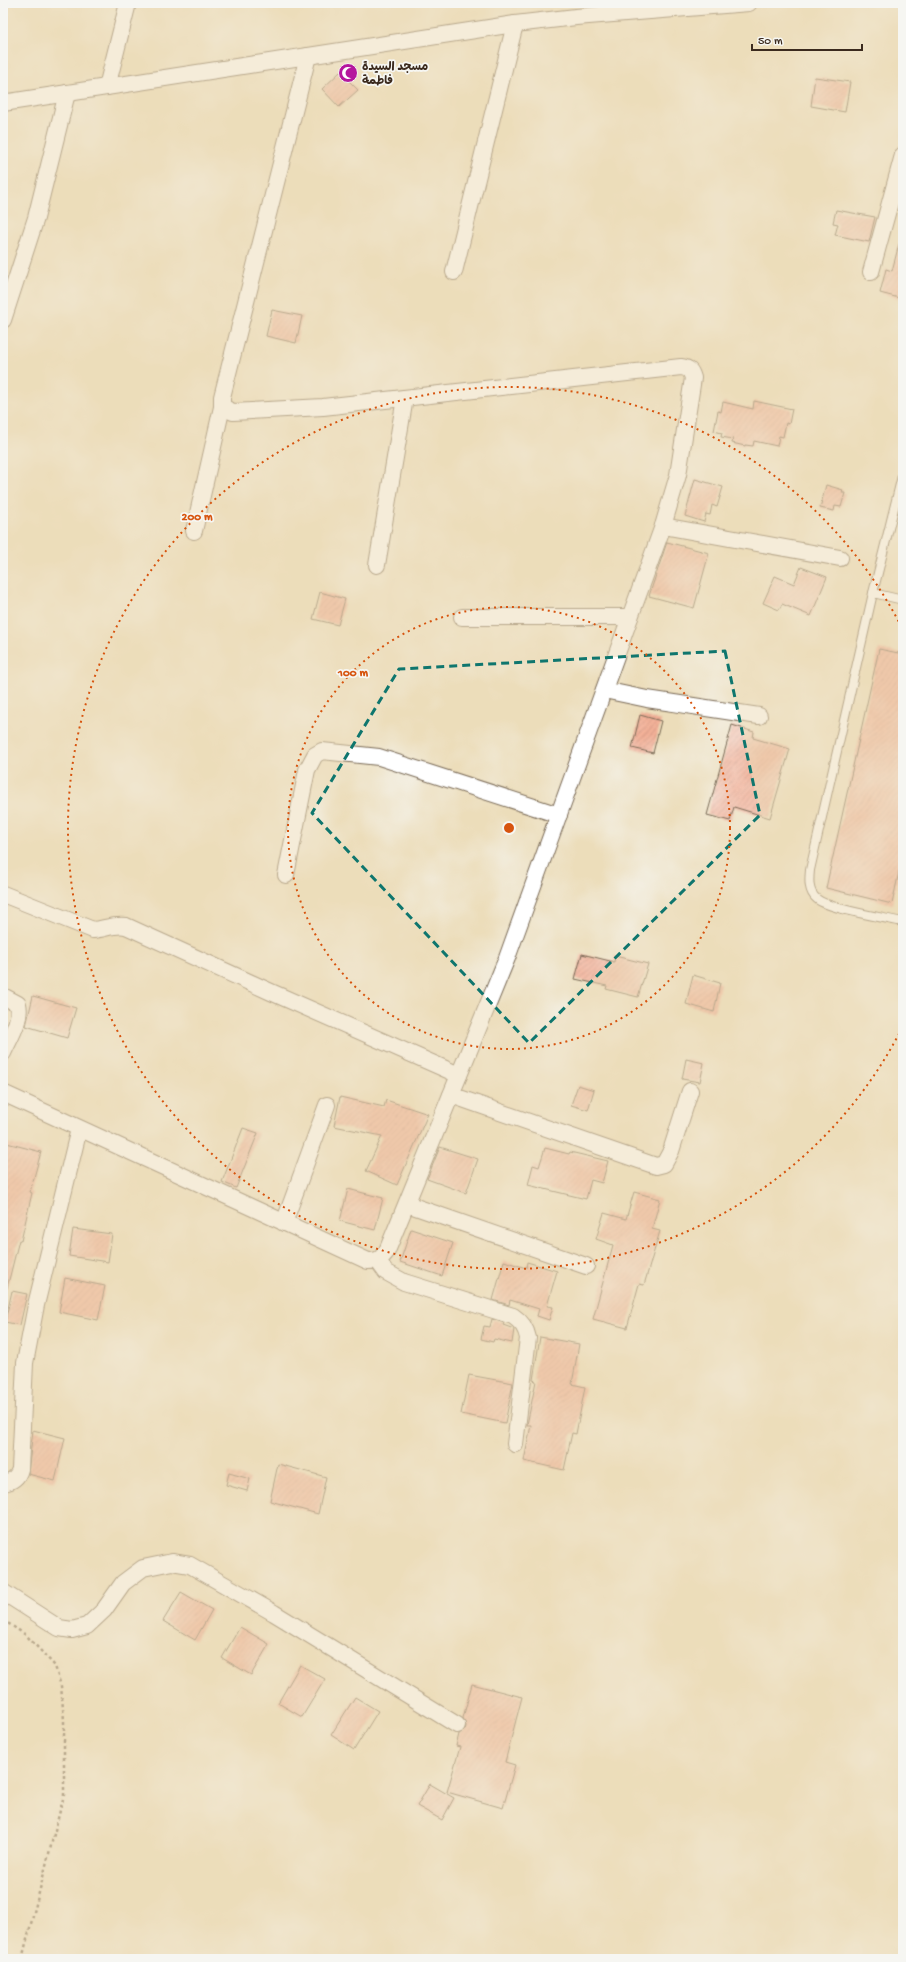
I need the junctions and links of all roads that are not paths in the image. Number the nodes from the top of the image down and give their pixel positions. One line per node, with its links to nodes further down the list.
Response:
1 (128, 3): 5 (street)
2 (749, 3): 3 (street)
3 (515, 24): 4 (street); 9 (street)
4 (308, 56): 5 (street); 13 (street)
5 (107, 87): 6 (street)
6 (67, 93): 7 (street); 11 (street)
7 (3, 103)
8 (903, 155): 10 (street)
9 (454, 272)
10 (871, 272)
11 (3, 320)
12 (405, 398): 13 (street); 15 (street); 18 (street)
13 (222, 407): 16 (street)
14 (903, 472): 19 (lane)
15 (663, 526): 17 (street); 21 (street)
16 (194, 531)
17 (840, 558)
18 (376, 565)
19 (873, 593): 20 (lane); 28 (lane)
20 (903, 600)
21 (630, 617): 22 (street); 23 (street)
22 (462, 618)
23 (604, 690): 24 (street); 25 (street)
24 (759, 716)
25 (559, 815): 26 (street); 31 (street)
26 (286, 875)
27 (3, 894): 31 (street)
28 (903, 922)
29 (3, 996): 30 (street)
30 (3, 1054)
31 (459, 1075): 34 (street)
32 (690, 1091): 34 (street)
33 (3, 1093): 36 (street)
34 (451, 1095): 37 (street)
35 (327, 1105): 38 (street)
36 (79, 1129): 38 (street); 42 (street)
37 (407, 1204): 39 (street); 40 (street)
38 (284, 1223): 39 (street)
39 (378, 1261): 41 (street)
40 (586, 1266)
41 (515, 1444)
42 (3, 1483)
43 (3, 1592): 44 (street)
44 (457, 1726)

